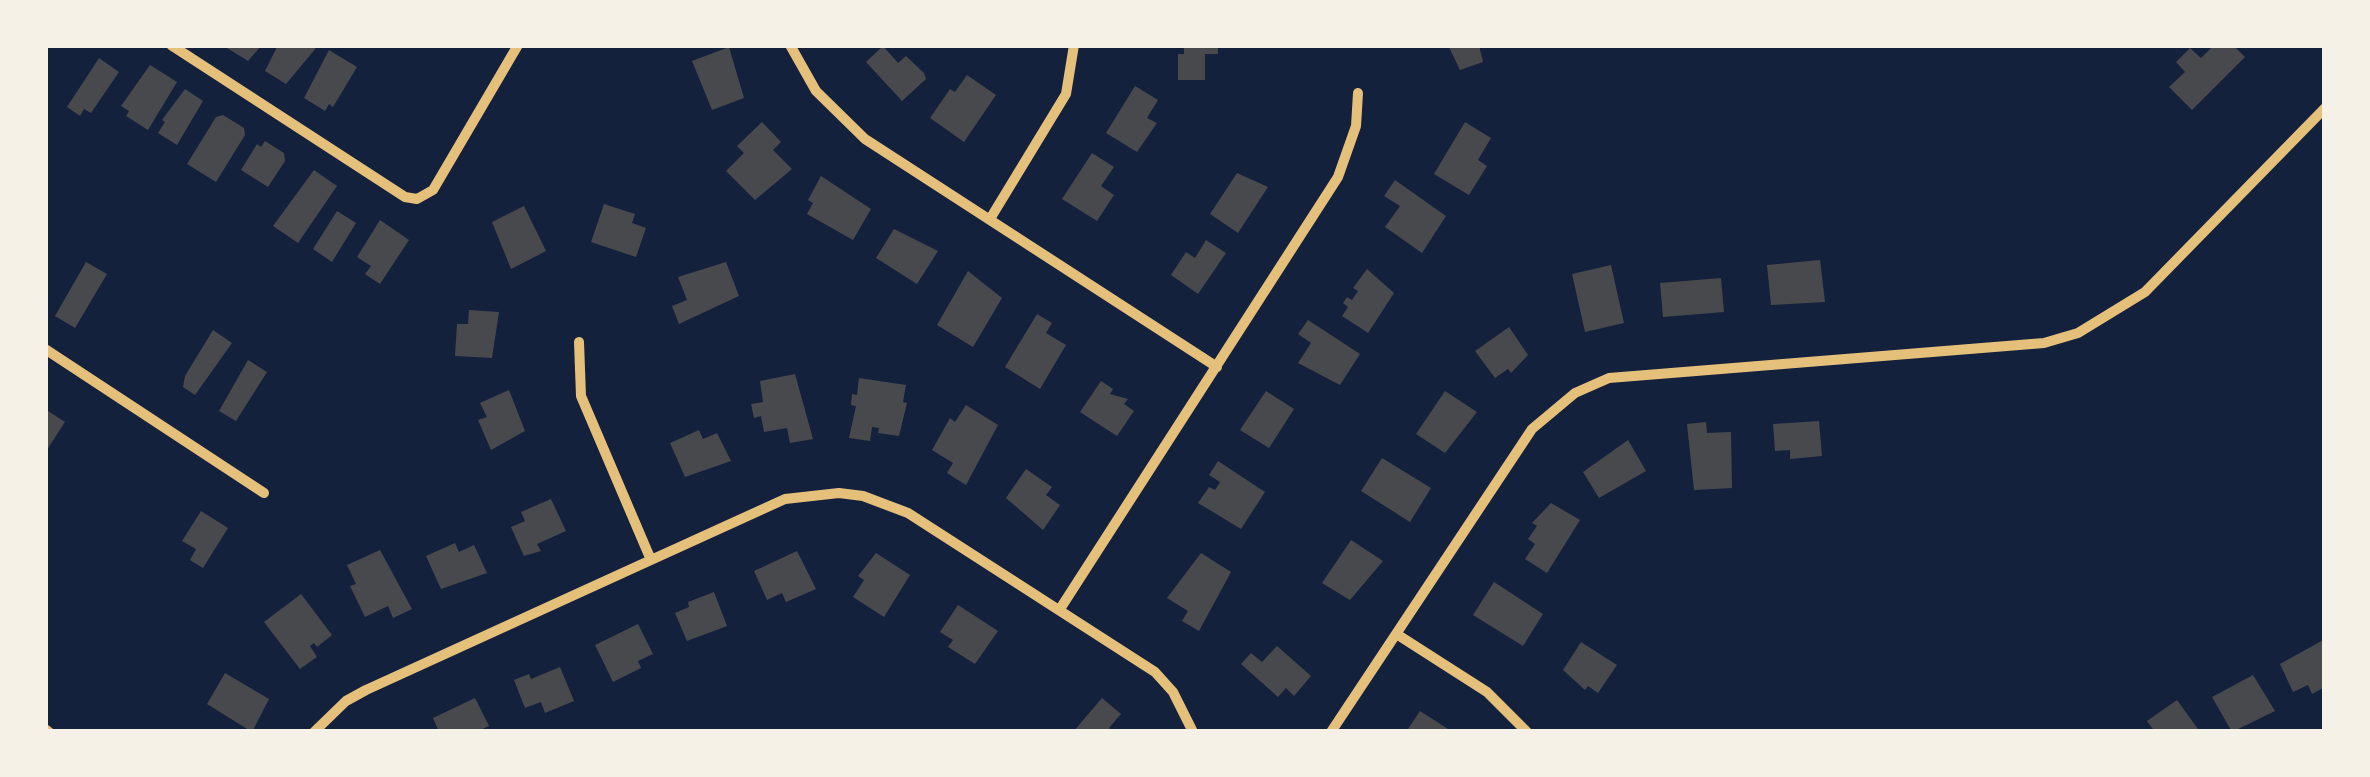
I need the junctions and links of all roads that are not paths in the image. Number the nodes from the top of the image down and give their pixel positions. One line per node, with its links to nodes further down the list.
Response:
1 (170, 45): 2 (street)
2 (518, 45)
3 (790, 45): 7 (street)
4 (1074, 45): 7 (street)
5 (1358, 92): 10 (street)
6 (2325, 108): 14 (street)
7 (990, 219): 10 (street)
8 (579, 342): 12 (street)
9 (45, 350): 11 (street)
10 (1217, 367): 13 (street)
11 (264, 493)
12 (650, 560): 13 (street); 15 (street)
13 (1060, 609): 16 (street)
14 (1398, 635): 17 (street); 18 (street)
15 (314, 732)
16 (1193, 732)
17 (1331, 732)
18 (1527, 732)

